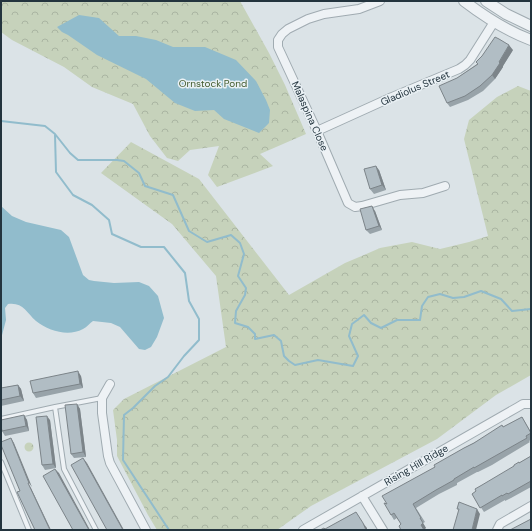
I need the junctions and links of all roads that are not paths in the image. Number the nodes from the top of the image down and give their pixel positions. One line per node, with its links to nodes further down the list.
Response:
1 (380, 1): 7 (street, Malaspina Close)
2 (464, 1): 4 (street)
3 (486, 1): 5 (street)
4 (494, 22): 6 (street); 7 (street, Gladiolus Street)
5 (531, 26)
6 (531, 40)
7 (317, 131): 8 (street, Malaspina Close)
8 (445, 186)
9 (110, 384): 10 (street)
10 (102, 398): 12 (lane); 19 (street)
11 (531, 404): 15 (street, Rising Hill Ridge)
12 (55, 407): 13 (lane); 18 (lane)
13 (1, 419)
14 (1, 462): 17 (lane)
15 (362, 496): 20 (street, Rising Hill Ridge); 21 (street)
16 (531, 506): 22 (street)
17 (29, 530)
18 (96, 530)
19 (146, 530)
20 (303, 530)
21 (383, 530)
22 (497, 530)

